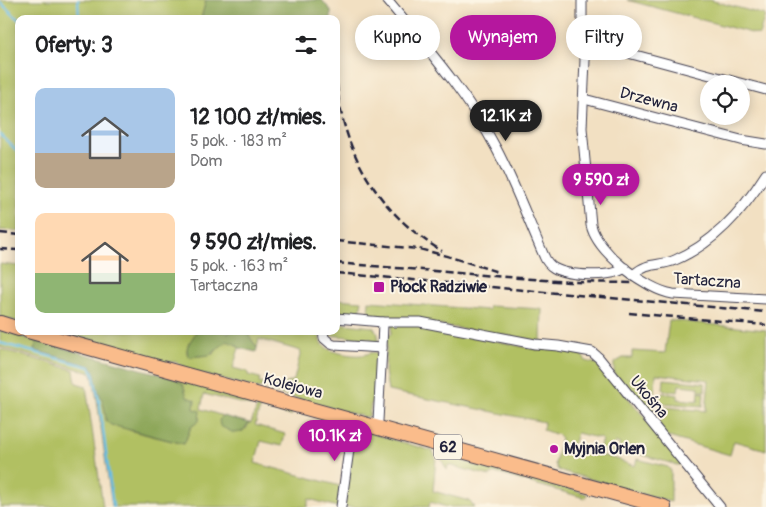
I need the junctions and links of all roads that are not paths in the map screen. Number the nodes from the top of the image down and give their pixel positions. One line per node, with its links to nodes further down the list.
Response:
1 (387, 0): 10 (street)
2 (582, 0): 3 (street, Tartaczna)
3 (582, 15)
4 (642, 57): 6 (street)
5 (585, 60): 7 (street, Tartaczna)
6 (766, 90)
7 (584, 99): 8 (street, Drzewna); 10 (street, Tartaczna)
8 (766, 144)
9 (766, 174): 11 (street)
10 (625, 268): 11 (street, Tartaczna)
11 (633, 275): 12 (street, Tartaczna)
12 (766, 300)
13 (340, 318): 14 (street, Ukośna)
14 (383, 322): 19 (street); 24 (street, Ukośna)
15 (0, 323): 16 (main road)
16 (15, 328)
17 (42, 335): 20 (main road, Kolejowa / 62)
18 (324, 335): 19 (street)
19 (382, 348): 21 (street)
20 (353, 421): 21 (main road, Kolejowa / 62); 22 (street)
21 (377, 427): 23 (main road, Kolejowa / 62)
22 (341, 507)
23 (664, 507)
24 (720, 507)

